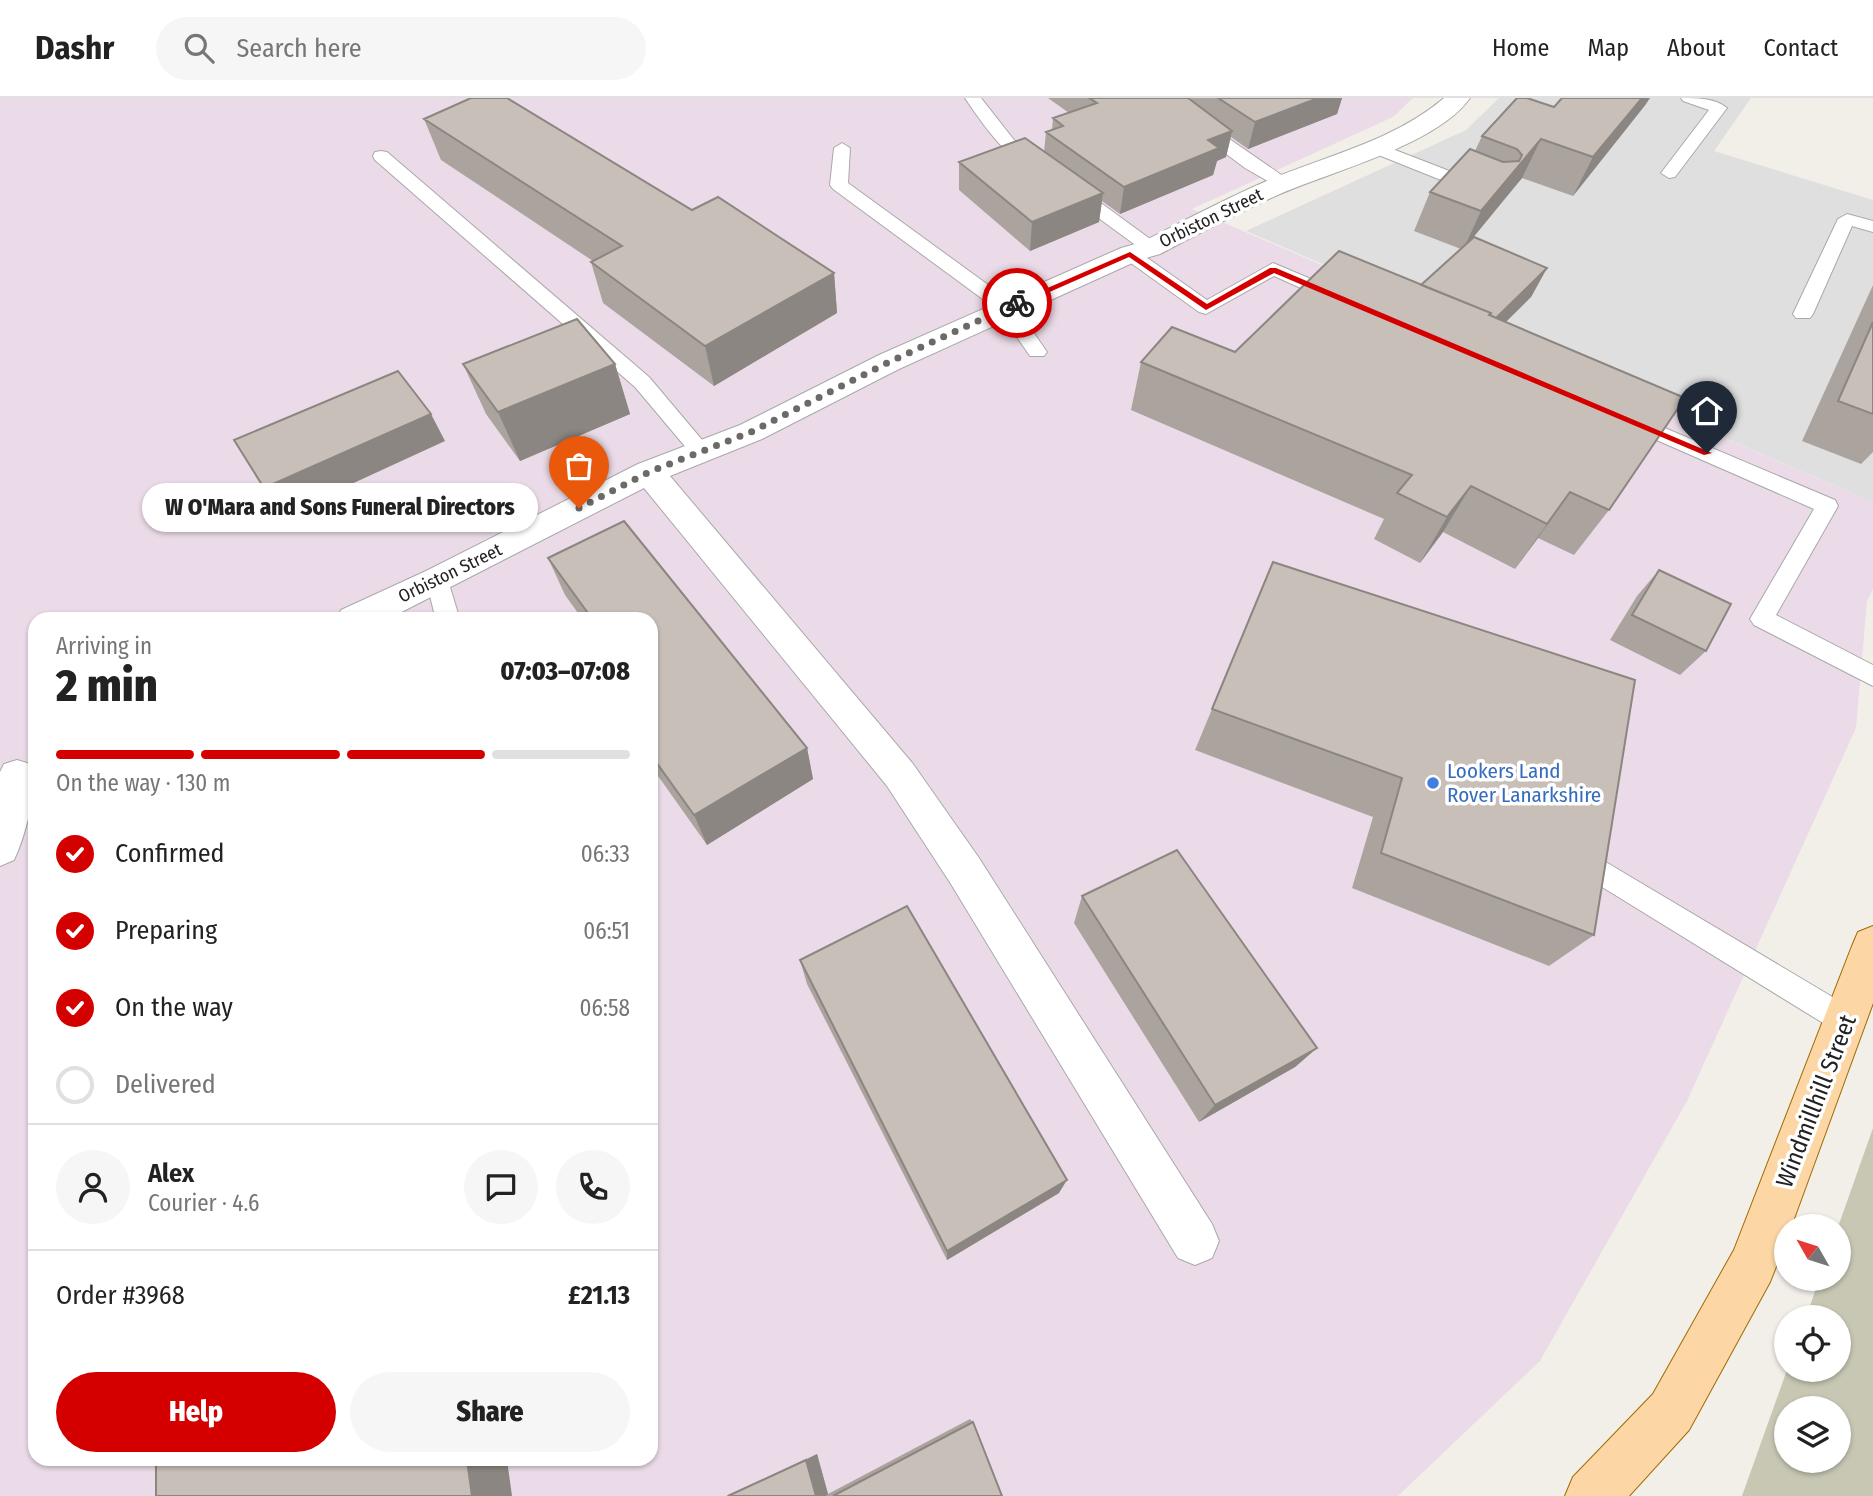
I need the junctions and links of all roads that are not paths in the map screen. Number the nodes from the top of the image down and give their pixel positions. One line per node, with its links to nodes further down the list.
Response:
1 (973, 98): 12 (lane)
2 (1160, 98): 9 (lane)
3 (1458, 98): 6 (street, Orbiston Street)
4 (1689, 98): 8 (lane)
5 (842, 148): 14 (lane)
6 (1377, 148): 9 (street, Orbiston Street); 10 (lane)
7 (381, 156): 18 (lane)
8 (1669, 173)
9 (1284, 183): 12 (street, Orbiston Street)
10 (1492, 194)
11 (1873, 227): 15 (lane)
12 (1140, 251): 13 (lane); 14 (street, Orbiston Street)
13 (1350, 302)
14 (1006, 307): 16 (lane); 18 (street, Orbiston Street)
15 (1803, 314)
16 (1037, 352)
17 (1605, 410): 23 (lane)
18 (701, 452): 19 (street, Orbiston Street)
19 (649, 472): 20 (street, Orbiston Street); 29 (street)
20 (438, 580): 21 (street, Orbiston Street); 22 (lane)
21 (370, 612)
22 (446, 612)
23 (1873, 676)
24 (18, 775): 25 (street)
25 (0, 848)
26 (1604, 873): 28 (lane)
27 (1873, 946): 28 (main road, Windmillhill Street)
28 (1846, 1021): 30 (main road, Windmillhill Street)
29 (1195, 1241)
30 (1592, 1496)

